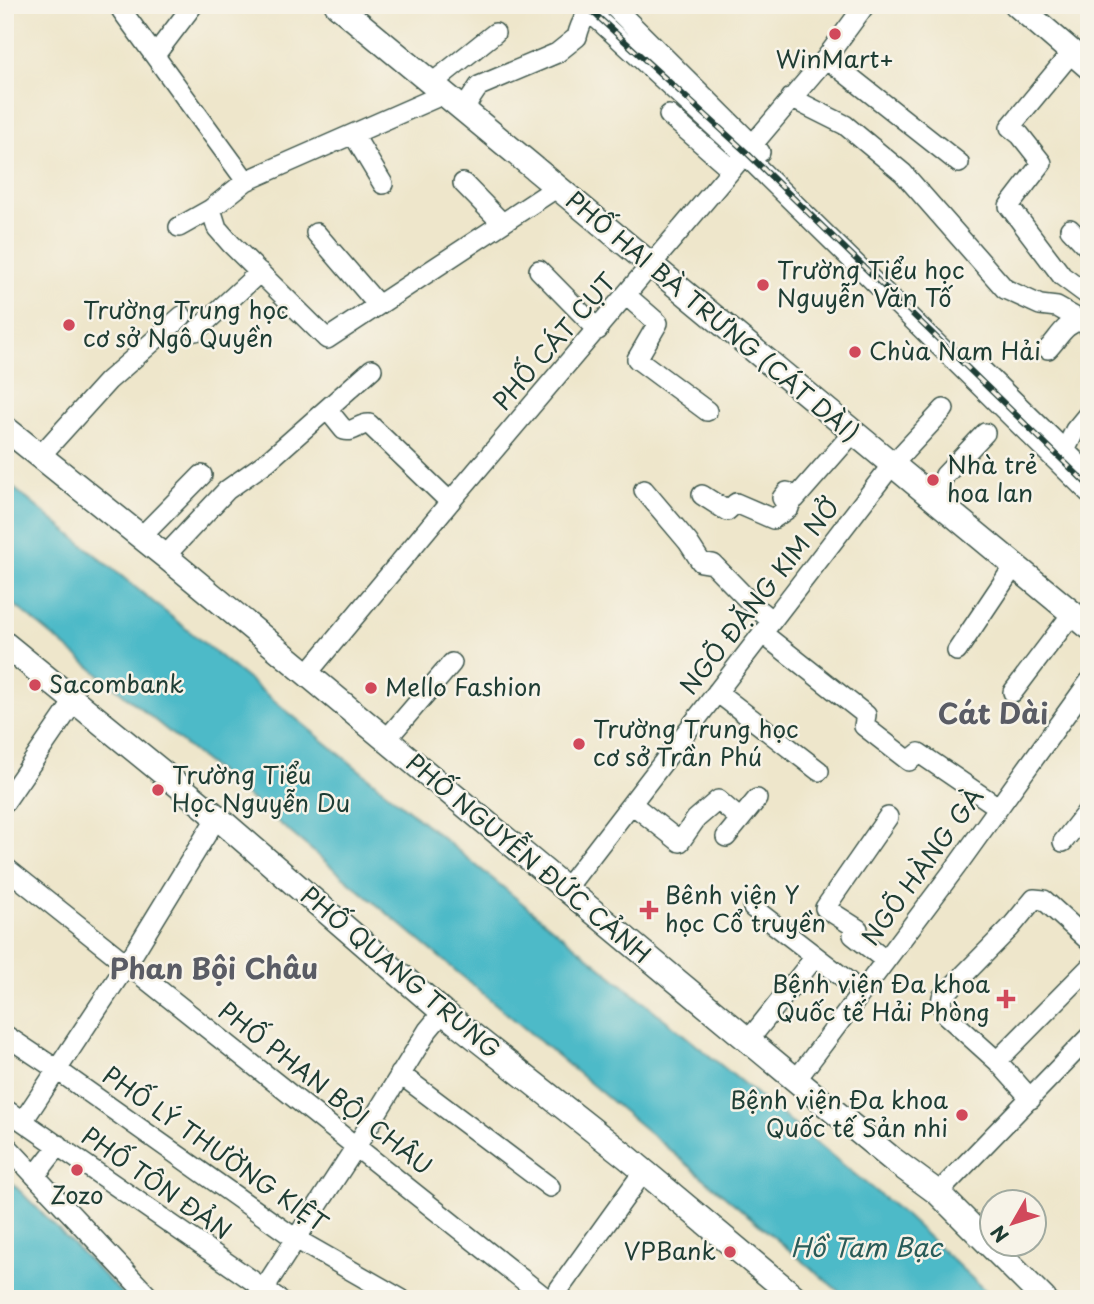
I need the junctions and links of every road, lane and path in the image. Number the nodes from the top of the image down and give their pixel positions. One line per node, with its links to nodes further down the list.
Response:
1 (193, 5): 9 (street)
2 (337, 5): 12 (main road, PHỐ HAI BÀ TRƯNG (CÁT DÀI))
3 (612, 5): 17 (street)
4 (865, 5): 10 (street, PHỐ CÁT CỤT)
5 (1017, 5): 11 (main road)
6 (592, 8): 14 (street); 17 (street)
7 (122, 11): 9 (street)
8 (495, 33): 12 (street)
9 (155, 55): 19 (street)
10 (826, 58): 13 (street, PHỐ CÁT CỤT); 18 (street)
11 (1080, 59): 33 (street)
12 (438, 89): 14 (main road, PHỐ HAI BÀ TRƯNG (CÁT DÀI)); 16 (street)
13 (791, 98): 17 (street, PHỐ CÁT CỤT); 36 (street)
14 (463, 110): 22 (main road, PHỐ HAI BÀ TRƯNG (CÁT DÀI))
15 (669, 115): 17 (street)
16 (353, 134): 19 (street); 21 (street)
17 (743, 156): 29 (street, PHỐ CÁT CỤT); 48 (street); 54 (street)
18 (959, 163)
19 (246, 181): 23 (street)
20 (463, 183): 24 (street)
21 (383, 184)
22 (556, 188): 24 (street); 29 (main road, PHỐ HAI BÀ TRƯNG (CÁT DÀI))
23 (211, 209): 25 (street); 31 (street)
24 (502, 223): 34 (street)
25 (179, 227)
26 (1070, 229): 28 (street)
27 (316, 233): 34 (street)
28 (1089, 249)
29 (651, 267): 32 (street, PHỐ CÁT CỤT); 46 (main road, PHỐ HAI BÀ TRƯNG (CÁT DÀI))
30 (539, 270): 37 (street)
31 (260, 272): 34 (street); 38 (street)
32 (627, 296): 37 (street, PHỐ CÁT CỤT); 43 (street)
33 (1089, 296)
34 (378, 305)
35 (182, 316): 49 (street)
36 (1085, 325): 39 (street)
37 (598, 330): 57 (street, PHỐ CÁT CỤT)
38 (196, 331)
39 (1048, 349)
40 (372, 369): 41 (street)
41 (327, 409): 57 (street); 59 (street)
42 (944, 409): 50 (street, NGÕ ĐẶNG KIM NỞ)
43 (707, 411)
44 (1089, 413): 48 (street)
45 (5, 428): 49 (main road, PHỐ NGUYỄN ĐỨC CẢNH)
46 (852, 433): 50 (main road, PHỐ HAI BÀ TRƯNG (CÁT DÀI)); 55 (street)
47 (985, 433): 56 (street)
48 (1065, 451): 51 (street)
49 (40, 456): 58 (main road, PHỐ NGUYỄN ĐỨC CẢNH)
50 (891, 466): 56 (main road, PHỐ HAI BÀ TRƯNG (CÁT DÀI)); 62 (street, NGÕ ĐẶNG KIM NỞ)
51 (1089, 474)
52 (202, 475): 58 (street)
53 (644, 491): 62 (street)
54 (1089, 493)
55 (702, 495)
56 (934, 500): 60 (main road, PHỐ HAI BÀ TRƯNG (CÁT DÀI))
57 (450, 502): 66 (street, PHỐ CÁT CỤT)
58 (141, 537): 59 (main road, PHỐ NGUYỄN ĐỨC CẢNH)
59 (165, 556): 66 (main road, PHỐ NGUYỄN ĐỨC CẢNH)
60 (1014, 566): 61 (main road, PHỐ HAI BÀ TRƯNG (CÁT DÀI)); 64 (street)
61 (1080, 621): 69 (street)
62 (767, 627): 68 (street, NGÕ ĐẶNG KIM NỞ); 76 (street)
63 (5, 644): 70 (main road, PHỐ QUANG TRUNG)
64 (957, 651)
65 (452, 663): 71 (street)
66 (306, 676): 71 (main road, PHỐ NGUYỄN ĐỨC CẢNH)
67 (1089, 682): 76 (street, NGÕ HÀNG GÀ)
68 (717, 692): 72 (street); 75 (street, NGÕ ĐẶNG KIM NỞ)
69 (1013, 692)
70 (75, 700): 74 (street); 78 (main road, PHỐ QUANG TRUNG)
71 (385, 741): 84 (main road, PHỐ NGUYỄN ĐỨC CẢNH)
72 (819, 771)
73 (757, 799): 80 (street)
74 (5, 802)
75 (632, 804): 80 (street); 84 (street, NGÕ ĐẶNG KIM NỞ)
76 (998, 807): 88 (street, NGÕ HÀNG GÀ)
77 (1089, 809): 82 (street)
78 (218, 817): 89 (street); 92 (main road, PHỐ QUANG TRUNG)
79 (888, 817): 88 (street)
80 (740, 818): 81 (street)
81 (726, 837)
82 (1063, 842)
83 (5, 867): 89 (street, PHỐ PHAN BỘI CHÂU)
84 (565, 890): 95 (main road, PHỐ NGUYỄN ĐỨC CẢNH)
85 (753, 908): 87 (street)
86 (1089, 941): 96 (street)
87 (815, 957): 91 (street); 95 (street)
88 (885, 960): 99 (street, NGÕ HÀNG GÀ)
89 (127, 964): 97 (street); 105 (street, PHỐ PHAN BỘI CHÂU)
90 (1089, 968): 96 (street)
91 (849, 982)
92 (443, 1012): 98 (street); 106 (main road, PHỐ QUANG TRUNG)
93 (5, 1035): 97 (street, PHỐ LÝ THƯỜNG KIỆT)
94 (1089, 1037): 100 (street)
95 (748, 1041): 99 (main road, PHỐ NGUYỄN ĐỨC CẢNH)
96 (997, 1061): 100 (street)
97 (57, 1069): 102 (street); 110 (street, PHỐ LÝ THƯỜNG KIỆT)
98 (400, 1073): 105 (street); 108 (street)
99 (796, 1080): 109 (main road, PHỐ NGUYỄN ĐỨC CẢNH)
100 (1031, 1099): 109 (street)
101 (5, 1109): 102 (street, PHỐ TÔN ĐẢN)
102 (23, 1121): 104 (street, PHỐ TÔN ĐẢN)
103 (5, 1144): 107 (street)
104 (59, 1145): 107 (street); 111 (street, PHỐ TÔN ĐẢN)
105 (357, 1145): 110 (street); 114 (street, PHỐ PHAN BỘI CHÂU)
106 (644, 1171): 114 (street); 115 (main road, PHỐ QUANG TRUNG)
107 (35, 1176): 112 (street)
108 (550, 1187)
109 (938, 1193): 116 (main road, PHỐ NGUYỄN ĐỨC CẢNH)
110 (296, 1239): 111 (street); 113 (street, PHỐ LÝ THƯỜNG KIỆT)
111 (266, 1295)
112 (151, 1299)
113 (401, 1299)
114 (549, 1299)
115 (797, 1299)
116 (1044, 1299)

